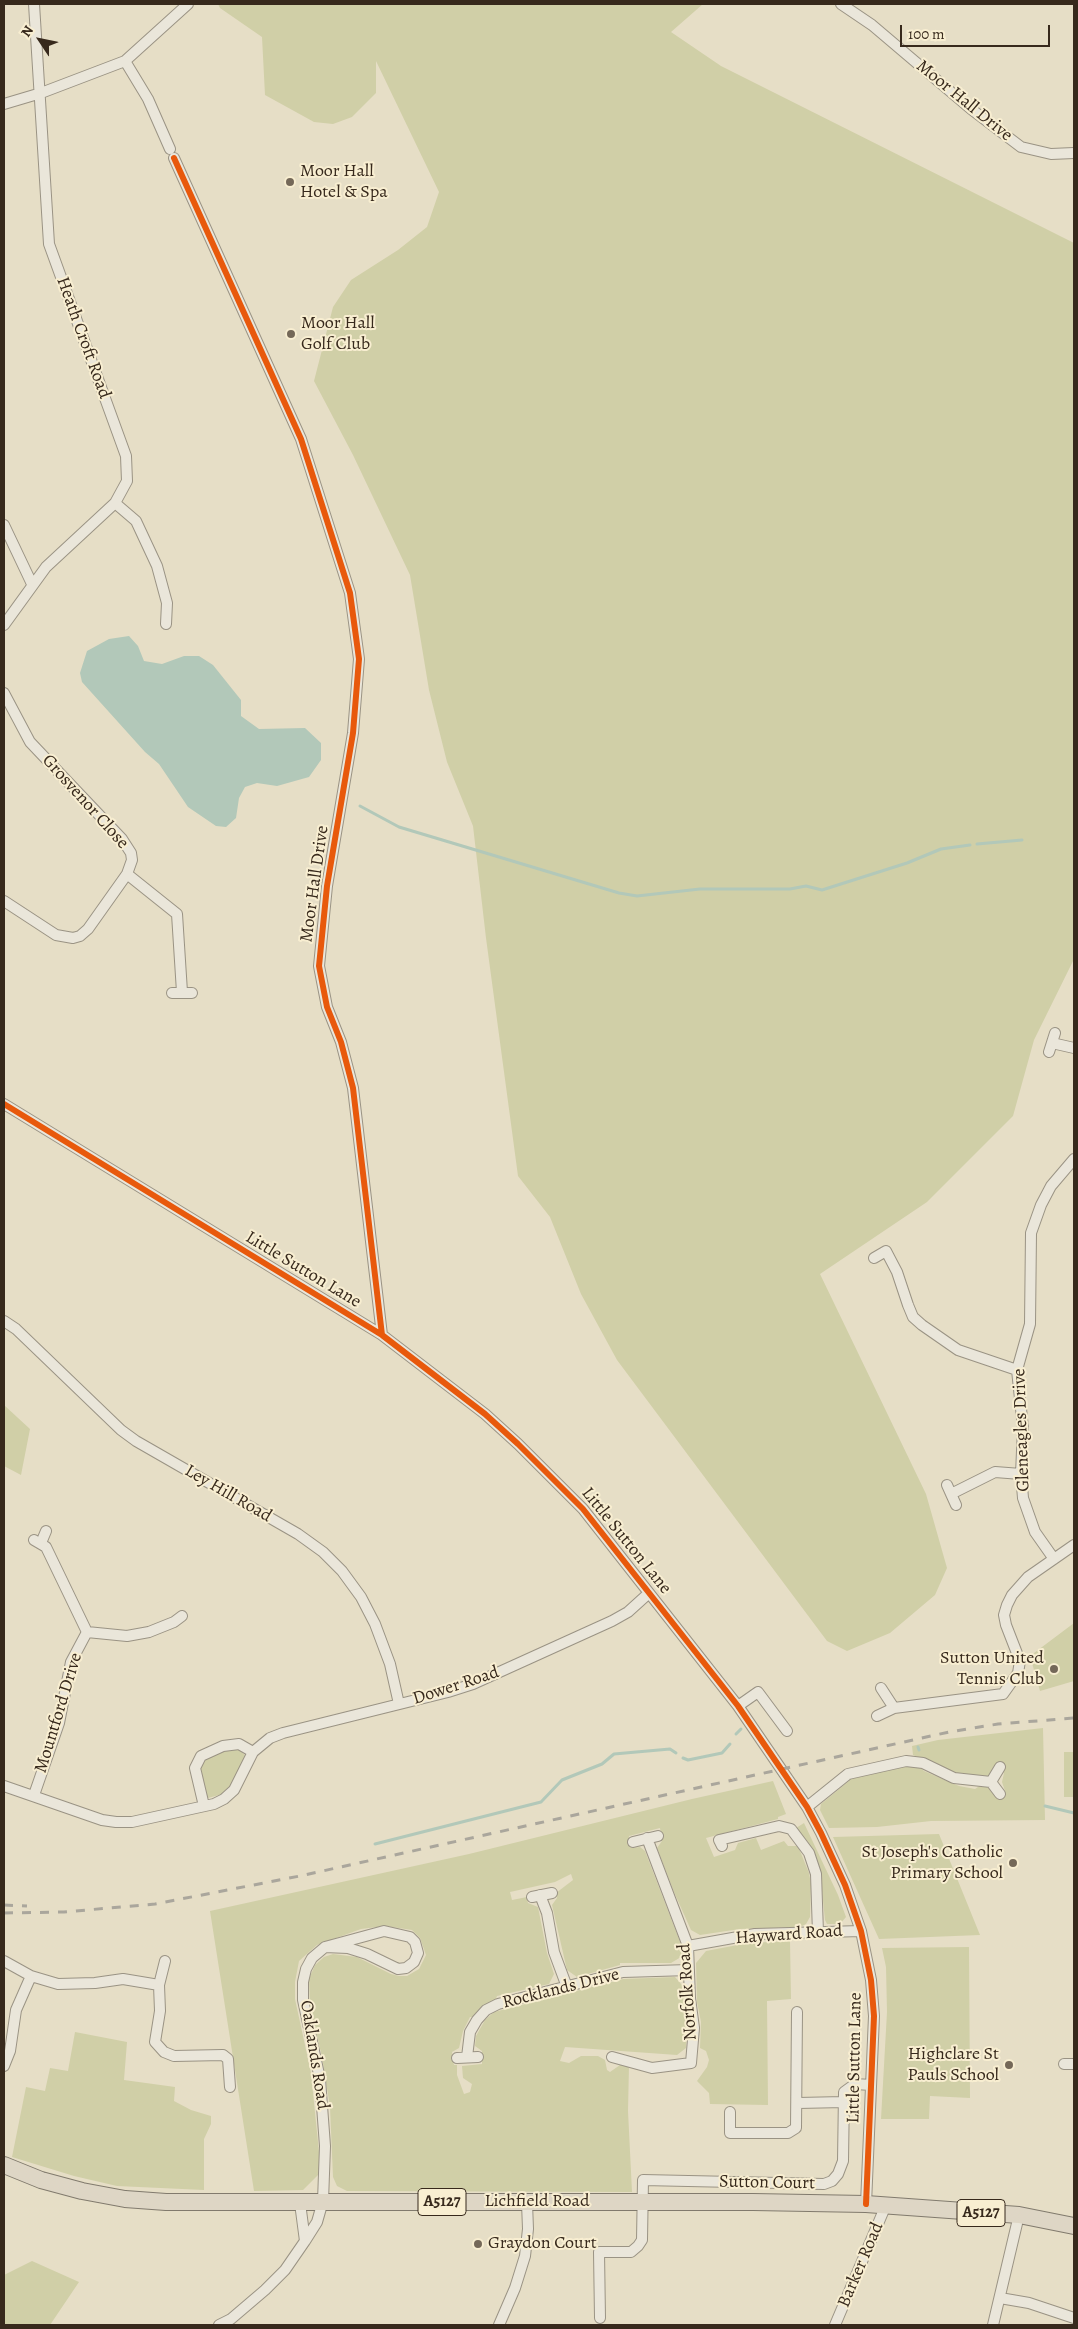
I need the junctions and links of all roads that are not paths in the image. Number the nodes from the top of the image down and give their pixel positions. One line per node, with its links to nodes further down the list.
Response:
1 (34, 4): 5 (street, Heath Croft Road)
2 (188, 4): 4 (street)
3 (841, 4): 7 (street, Moor Hall Drive)
4 (125, 61): 5 (street); 23 (street, Moor Hall Drive)
5 (41, 93): 6 (street); 8 (street, Heath Croft Road)
6 (4, 104)
7 (1074, 153)
8 (115, 503): 10 (street, Heath Croft Road); 12 (street)
9 (4, 525): 10 (street)
10 (32, 584): 11 (street, Heath Croft Road)
11 (4, 624)
12 (166, 624)
13 (4, 693): 14 (street, Grosvenor Close)
14 (128, 874): 15 (street, Grosvenor Close); 16 (street)
15 (4, 901)
16 (182, 993)
17 (1055, 1033): 18 (street)
18 (1074, 1048)
19 (4, 1104): 23 (street, Little Sutton Lane)
20 (1074, 1159): 24 (street, Gleneagles Drive)
21 (874, 1258): 24 (street)
22 (4, 1321): 34 (street, Ley Hill Road)
23 (382, 1335): 30 (street, Little Sutton Lane)
24 (1017, 1370): 25 (street, Gleneagles Drive)
25 (1021, 1474): 26 (street); 29 (street, Gleneagles Drive)
26 (956, 1505)
27 (46, 1531): 32 (street, Mountford Drive)
28 (1074, 1545): 29 (street)
29 (1054, 1559): 36 (street)
30 (649, 1594): 34 (street, Dower Road); 35 (street, Little Sutton Lane)
31 (178, 1622): 32 (street, Mountford Drive)
32 (88, 1632): 44 (street, Mountford Drive)
33 (882, 1688): 36 (street)
34 (399, 1704): 39 (street, Dower Road)
35 (738, 1706): 38 (street); 46 (street, Little Sutton Lane)
36 (894, 1708): 37 (street)
37 (877, 1716)
38 (787, 1731)
39 (253, 1752): 45 (street, Dower Road); 45 (street)
40 (1000, 1767): 41 (street)
41 (991, 1782): 43 (street); 46 (street)
42 (4, 1786): 44 (street, Dower Road)
43 (1000, 1794)
44 (34, 1795): 45 (street, Dower Road)
45 (204, 1806)
46 (807, 1807): 52 (street, Little Sutton Lane)
47 (658, 1836): 48 (street)
48 (647, 1838): 49 (street); 54 (street, Norfolk Road)
49 (633, 1842)
50 (722, 1846): 53 (street)
51 (552, 1892): 61 (street)
52 (861, 1931): 53 (street, Hayward Road); 66 (street, Little Sutton Lane)
53 (818, 1933): 54 (street, Hayward Road)
54 (688, 1946): 58 (street, Norfolk Road)
55 (326, 1947): 55 (street); 72 (street, Oaklands Road)
56 (165, 1960): 60 (street)
57 (4, 1961): 59 (street)
58 (689, 1970): 61 (street, Rocklands Drive); 64 (street, Norfolk Road)
59 (31, 1976): 60 (street); 65 (street)
60 (159, 1985): 67 (street)
61 (567, 1987): 63 (street, Rocklands Drive)
62 (797, 2012): 69 (street)
63 (467, 2057)
64 (612, 2057)
65 (4, 2066)
66 (871, 2085): 68 (street); 76 (street, Little Sutton Lane)
67 (230, 2087)
68 (844, 2102): 69 (street); 75 (street, Sutton Court)
69 (798, 2103): 70 (street)
70 (730, 2112)
71 (4, 2165): 73 (main road, Lichfield Road / A5127)
72 (323, 2201): 73 (main road, Lichfield Road / A5127); 74 (main road, Lichfield Road / A5127); 80 (street, Oaklands Road)
73 (300, 2202): 80 (street)
74 (527, 2202): 75 (main road, Lichfield Road / A5127); 86 (street)
75 (641, 2203): 76 (main road, Lichfield Road / A5127); 82 (street)
76 (866, 2204): 77 (main road, Lichfield Road / A5127)
77 (886, 2205): 78 (main road, Lichfield Road / A5127); 87 (street, Barker Road)
78 (1019, 2216): 79 (main road, Lichfield Road / A5127); 81 (street)
79 (1074, 2226)
80 (305, 2241): 84 (street, Oaklands Road)
81 (1000, 2298): 83 (street); 88 (street)
82 (600, 2318)
83 (1074, 2318)
84 (233, 2322): 85 (street, Oaklands Road)
85 (219, 2325)
86 (499, 2325)
87 (835, 2325)
88 (993, 2325)

